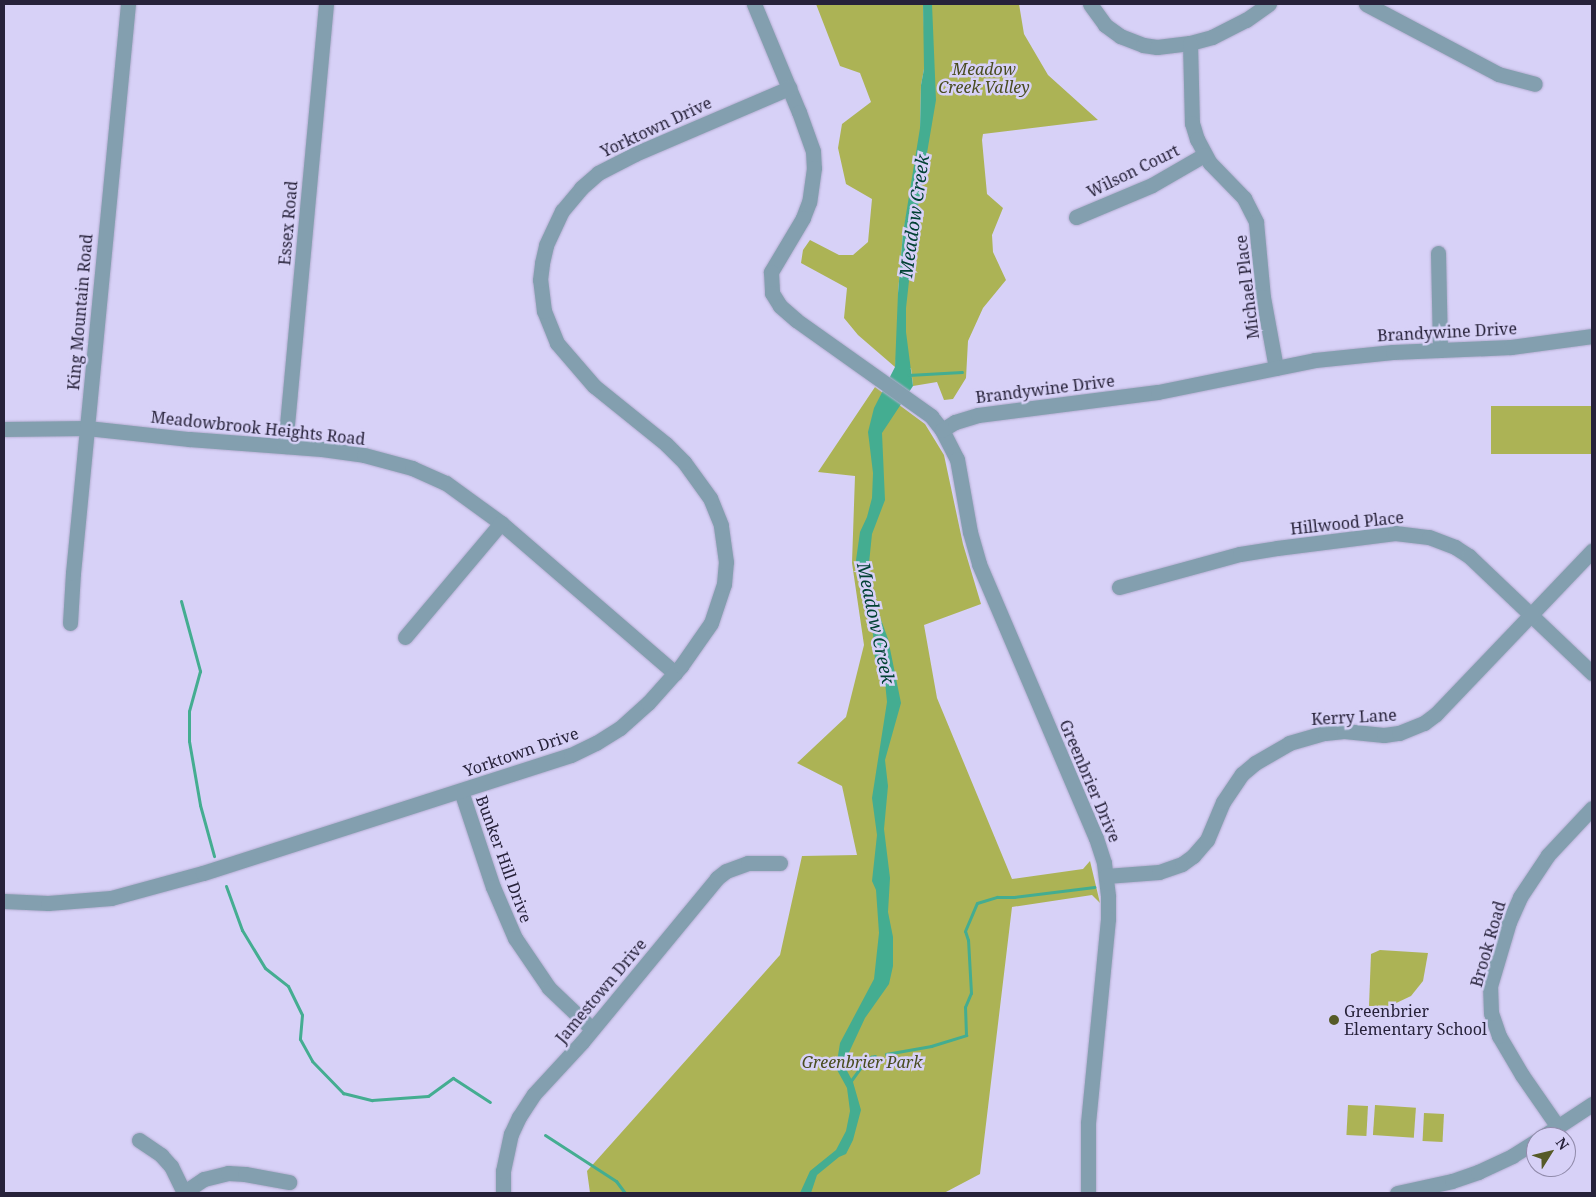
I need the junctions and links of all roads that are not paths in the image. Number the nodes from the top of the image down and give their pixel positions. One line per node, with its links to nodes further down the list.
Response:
1 (128, 4): 17 (street, King Mountain Road)
2 (326, 4): 19 (street, Essex Road)
3 (754, 4): 9 (street)
4 (1090, 4): 7 (street)
5 (1269, 4): 7 (street)
6 (1366, 4): 8 (street)
7 (1190, 43): 10 (street, Michael Place)
8 (1535, 84)
9 (789, 88): 18 (street); 26 (street, Yorktown Drive)
10 (1204, 155): 11 (street, Wilson Court); 15 (street, Michael Place)
11 (1076, 217)
12 (1438, 253): 14 (street)
13 (1592, 336): 14 (street, Brandywine Drive)
14 (1440, 350): 15 (street, Brandywine Drive)
15 (1276, 368): 18 (street, Brandywine Drive)
16 (4, 428): 17 (street, Meadowbrook Heights Road)
17 (87, 428): 19 (street, Meadowbrook Heights Road); 24 (street, King Mountain Road)
18 (942, 430): 31 (street, Greenbrier Drive)
19 (284, 446): 20 (street, Meadowbrook Heights Road)
20 (501, 523): 25 (street); 26 (street, Meadowbrook Heights Road)
21 (1592, 551): 23 (street, Kerry Lane)
22 (1119, 587): 23 (street, Hillwood Place)
23 (1531, 616): 27 (street, Hillwood Place); 31 (street, Kerry Lane)
24 (70, 623)
25 (405, 637)
26 (675, 673): 28 (street, Yorktown Drive)
27 (1592, 673)
28 (461, 791): 32 (street, Yorktown Drive); 33 (street, Bunker Hill Drive)
29 (1592, 808): 35 (street, Brook Road)
30 (780, 863): 33 (street, Jamestown Drive)
31 (1106, 876): 41 (street, Greenbrier Drive)
32 (4, 901)
33 (592, 1029): 40 (street, Jamestown Drive)
34 (1592, 1104): 35 (street)
35 (1558, 1127)
36 (139, 1140): 39 (street)
37 (1526, 1147): 42 (street)
38 (289, 1182): 39 (street)
39 (184, 1193)
40 (503, 1193)
41 (1088, 1193)
42 (1397, 1193)

